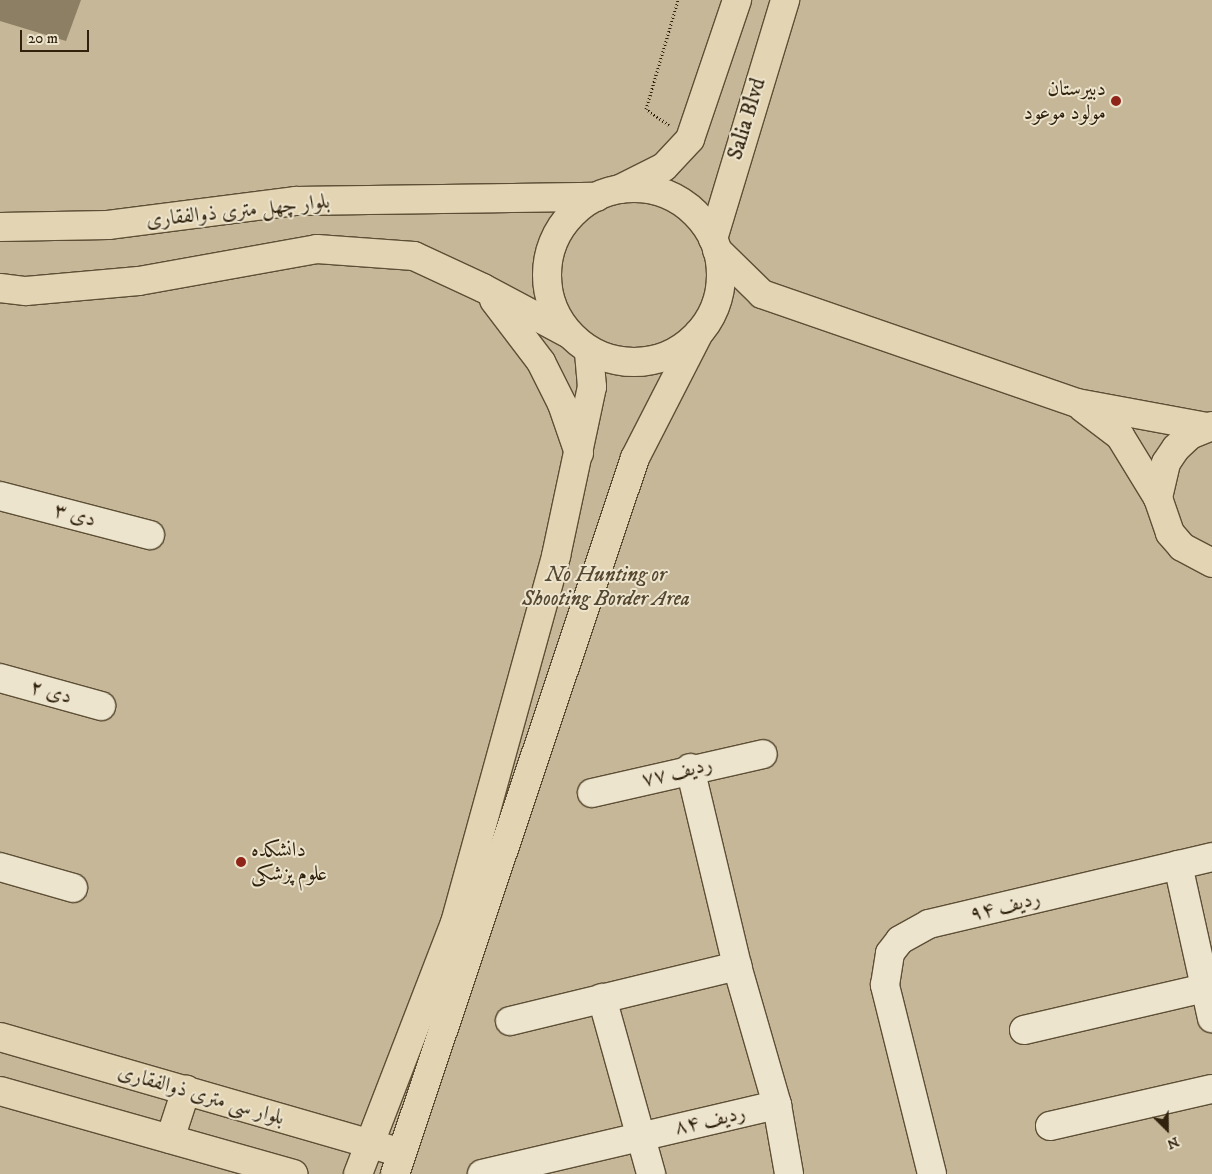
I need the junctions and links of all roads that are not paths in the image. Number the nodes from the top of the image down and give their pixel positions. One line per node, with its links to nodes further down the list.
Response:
1 (737, 0): 3 (main road)
2 (785, 0): 5 (main road, Salia Blvd)
3 (607, 193): 4 (main road, بلوار چهل متری ذوالفقاری); 5 (main road); 10 (main road)
4 (0, 227)
5 (715, 245): 8 (main road); 9 (main road)
6 (0, 288): 7 (main road)
7 (483, 288): 10 (main road); 13 (main road)
8 (762, 294): 9 (main road); 11 (main road)
9 (705, 324): 10 (main road); 42 (main road)
10 (579, 342): 13 (main road)
11 (1077, 402): 12 (main road); 15 (main road)
12 (1210, 427): 15 (main road)
13 (580, 455): 41 (main road)
14 (0, 496): 16 (street, دی ۳)
15 (1158, 498): 17 (main road)
16 (150, 535)
17 (1212, 563)
18 (0, 678): 19 (street, دی ۲)
19 (101, 706)
20 (762, 754): 21 (street, ردیف ۷۷)
21 (690, 768): 22 (street, ردیف ۷۷); 27 (street)
22 (592, 793)
23 (1212, 857): 24 (street, ردیف ۹۴)
24 (1178, 865): 28 (street); 48 (street, ردیف ۹۴)
25 (0, 867): 26 (street)
26 (73, 888)
27 (737, 966): 29 (street); 37 (street)
28 (1205, 988): 30 (street); 32 (street)
29 (602, 998): 31 (street); 39 (street)
30 (1212, 1018)
31 (510, 1022)
32 (1024, 1030)
33 (0, 1037): 35 (main road, بلوار سی متری ذوالفقاری)
34 (1212, 1089): 38 (street)
35 (186, 1090): 40 (main road); 41 (main road, بلوار سی متری ذوالفقاری)
36 (0, 1092): 40 (main road)
37 (777, 1105): 39 (street, ردیف ۸۴); 47 (street)
38 (1050, 1126)
39 (642, 1134): 45 (street, ردیف ۸۴); 46 (street)
40 (170, 1139): 43 (main road)
41 (370, 1144): 42 (main road, بلوار سی متری ذوالفقاری); 44 (main road)
42 (398, 1163)
43 (293, 1174)
44 (358, 1174)
45 (482, 1174)
46 (651, 1174)
47 (789, 1174)
48 (932, 1174)

